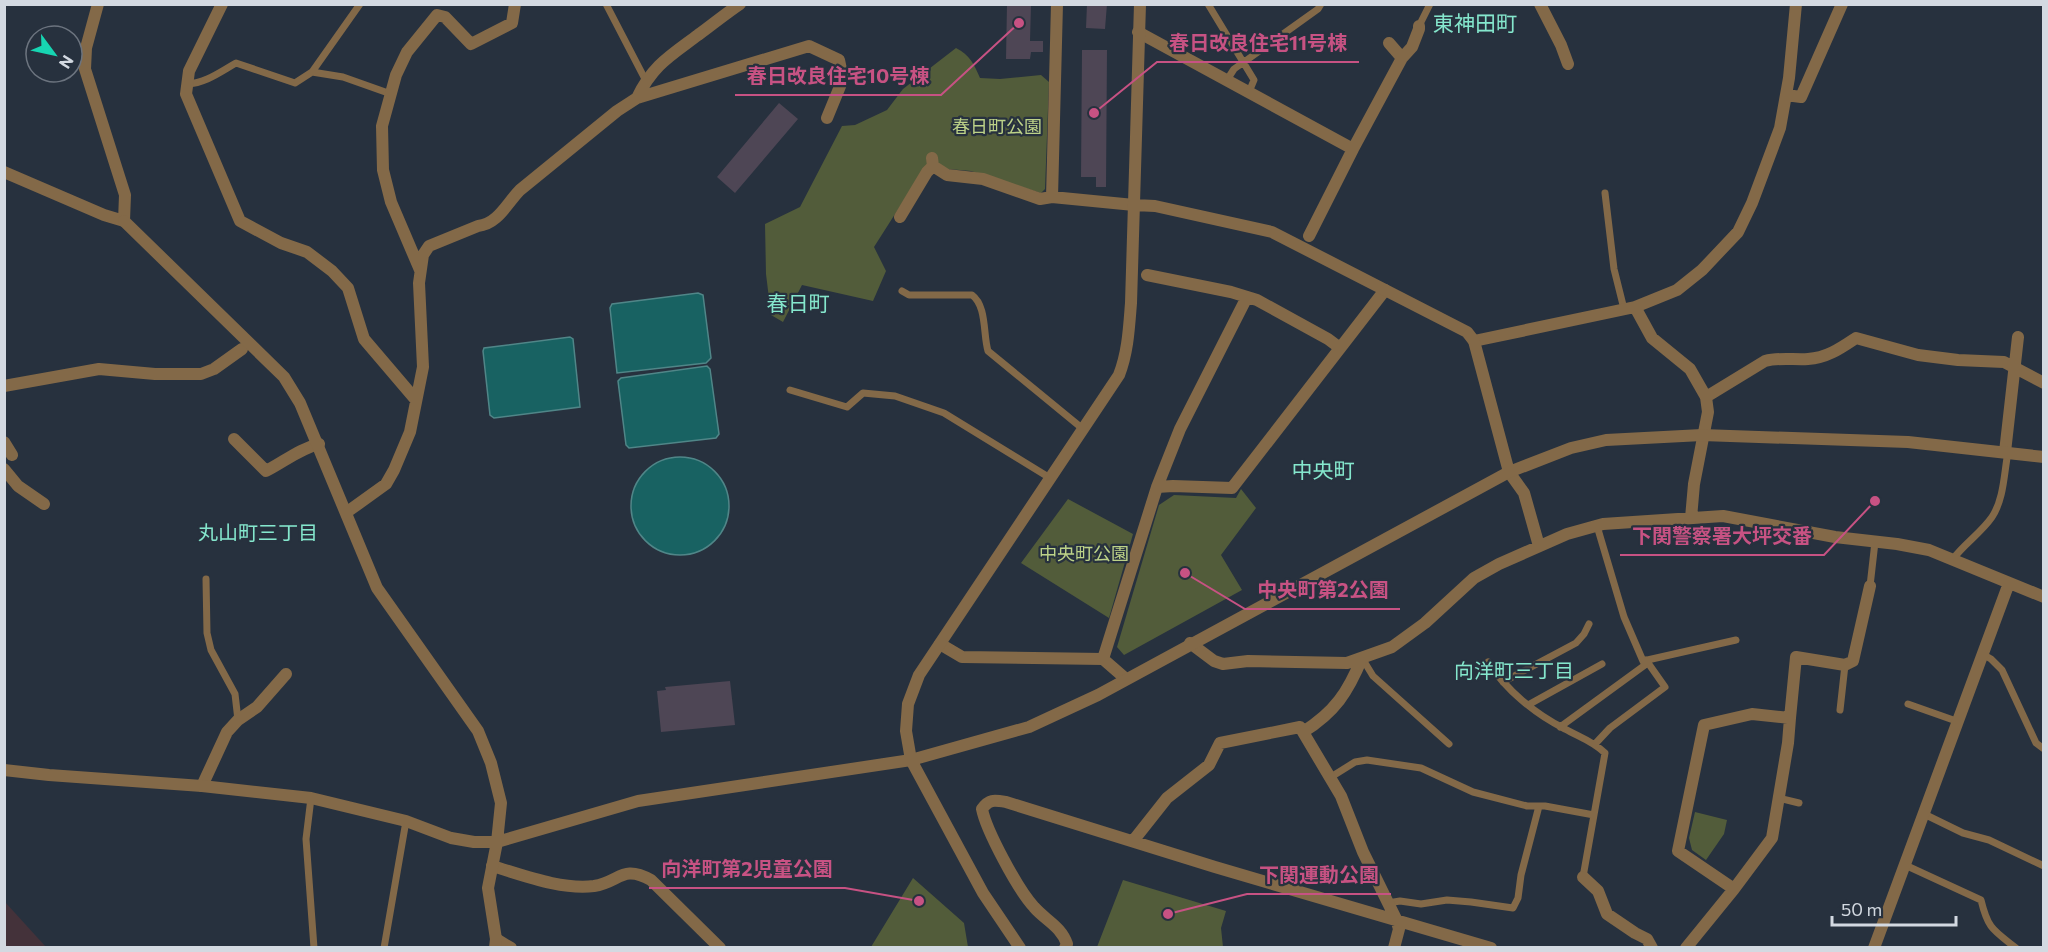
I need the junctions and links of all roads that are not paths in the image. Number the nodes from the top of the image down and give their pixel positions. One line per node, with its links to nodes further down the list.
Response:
1 (98, 4): 36 (street)
2 (222, 4): 24 (street)
3 (360, 4): 21 (lane)
4 (515, 4): 26 (street)
5 (606, 4): 23 (lane)
6 (740, 4): 23 (street)
7 (1058, 4): 33 (street)
8 (1140, 4): 16 (street)
9 (1208, 4): 19 (lane)
10 (1322, 4): 19 (lane)
11 (1430, 4): 15 (lane)
12 (1540, 4): 20 (street)
13 (1796, 4): 27 (street)
14 (1842, 4): 27 (street)
15 (1419, 26): 18 (street)
16 (1138, 32): 22 (street); 34 (street)
17 (1389, 43): 18 (street)
18 (1402, 58): 30 (street)
19 (1244, 62): 22 (lane); 25 (lane)
20 (1568, 63)
21 (312, 72): 24 (lane); 26 (lane)
22 (1227, 80): 25 (street)
23 (646, 81): 28 (street)
24 (187, 84): 53 (street)
25 (1249, 92): 30 (street)
26 (391, 94): 38 (street)
27 (1786, 95): 43 (street)
28 (637, 98): 29 (street); 38 (street)
29 (827, 118)
30 (1353, 149): 37 (street)
31 (4, 172): 36 (street)
32 (1605, 194): 43 (lane)
33 (1052, 197): 34 (street); 35 (street)
34 (1134, 205): 40 (street); 54 (street)
35 (900, 217)
36 (124, 221): 58 (street)
37 (1309, 236)
38 (421, 271): 53 (street)
39 (1147, 275): 42 (street)
40 (1385, 290): 45 (street); 46 (street)
41 (902, 291): 54 (lane)
42 (1247, 297): 46 (street); 65 (street)
43 (1629, 308): 45 (street); 52 (street)
44 (2018, 337): 48 (street)
45 (1474, 341): 63 (street)
46 (1340, 348): 65 (street)
47 (242, 349): 50 (street)
48 (2014, 368): 49 (street); 52 (street); 59 (street)
49 (2043, 383)
50 (4, 386)
51 (790, 390): 64 (lane)
52 (1706, 397): 55 (street)
53 (416, 400): 67 (street)
54 (1083, 429): 64 (street)
55 (1702, 435): 59 (street); 63 (street); 68 (street)
56 (234, 439): 58 (street)
57 (4, 442): 60 (street)
58 (319, 444): 67 (street)
59 (2006, 452): 61 (street); 72 (lane)
60 (12, 455)
61 (2043, 457)
62 (4, 469): 66 (street)
63 (1509, 472): 71 (street); 80 (street)
64 (1050, 478): 79 (street)
65 (1157, 487): 83 (street)
66 (44, 504)
67 (347, 512): 114 (street)
68 (1691, 518): 69 (street); 70 (street)
69 (1597, 526): 71 (street); 84 (lane)
70 (1875, 542): 72 (street); 75 (lane)
71 (1539, 546): 82 (street)
72 (1953, 559): 74 (street)
73 (206, 579): 95 (lane)
74 (2008, 583): 76 (street); 81 (street)
75 (1870, 586): 87 (street)
76 (2043, 597)
77 (1589, 624): 90 (lane)
78 (1736, 640): 84 (lane)
79 (940, 644): 83 (street); 102 (street)
80 (1190, 644): 82 (street); 89 (street)
81 (1984, 655): 96 (street); 101 (lane)
82 (1362, 658): 98 (street); 99 (lane)
83 (1103, 659): 89 (street)
84 (1645, 661): 97 (lane); 100 (lane)
85 (1488, 662): 90 (lane)
86 (1602, 664): 92 (lane)
87 (1845, 665): 93 (lane); 94 (street)
88 (286, 674): 95 (street)
89 (1126, 679): 102 (street)
90 (1503, 682): 92 (lane)
91 (1908, 704): 96 (lane)
92 (1528, 705): 97 (lane)
93 (1840, 710)
94 (1790, 718): 107 (street); 119 (street)
95 (238, 720): 105 (street)
96 (1959, 722): 111 (street)
97 (1560, 727): 100 (lane)
98 (1304, 732): 104 (street); 113 (street)
99 (1449, 744)
100 (1595, 744): 110 (lane)
101 (2043, 749)
102 (911, 760): 114 (street); 129 (street)
103 (4, 770): 105 (street)
104 (1331, 777): 109 (lane); 120 (street)
105 (202, 786): 106 (street)
106 (311, 798): 112 (street); 124 (lane)
107 (1778, 798): 108 (lane); 119 (street)
108 (1799, 803)
109 (1539, 806): 110 (lane); 120 (lane)
110 (1594, 814): 118 (lane)
111 (1924, 814): 115 (street); 117 (lane)
112 (406, 821): 114 (street); 125 (lane)
113 (1133, 841): 121 (street); 130 (street)
114 (497, 842): 116 (street)
115 (1905, 865): 135 (street); 136 (lane)
116 (492, 866): 122 (street); 123 (street)
117 (2043, 866)
118 (1583, 877): 133 (street)
119 (1734, 889): 134 (street)
120 (1388, 903): 121 (street)
121 (1396, 920): 131 (street); 132 (street)
122 (701, 928): 127 (street); 128 (street)
123 (495, 943): 126 (street)
124 (314, 948)
125 (384, 948)
126 (511, 948)
127 (711, 948)
128 (720, 948)
129 (1020, 948)
130 (1065, 948)
131 (1394, 948)
132 (1491, 948)
133 (1653, 948)
134 (1686, 948)
135 (1874, 948)
136 (2016, 948)

